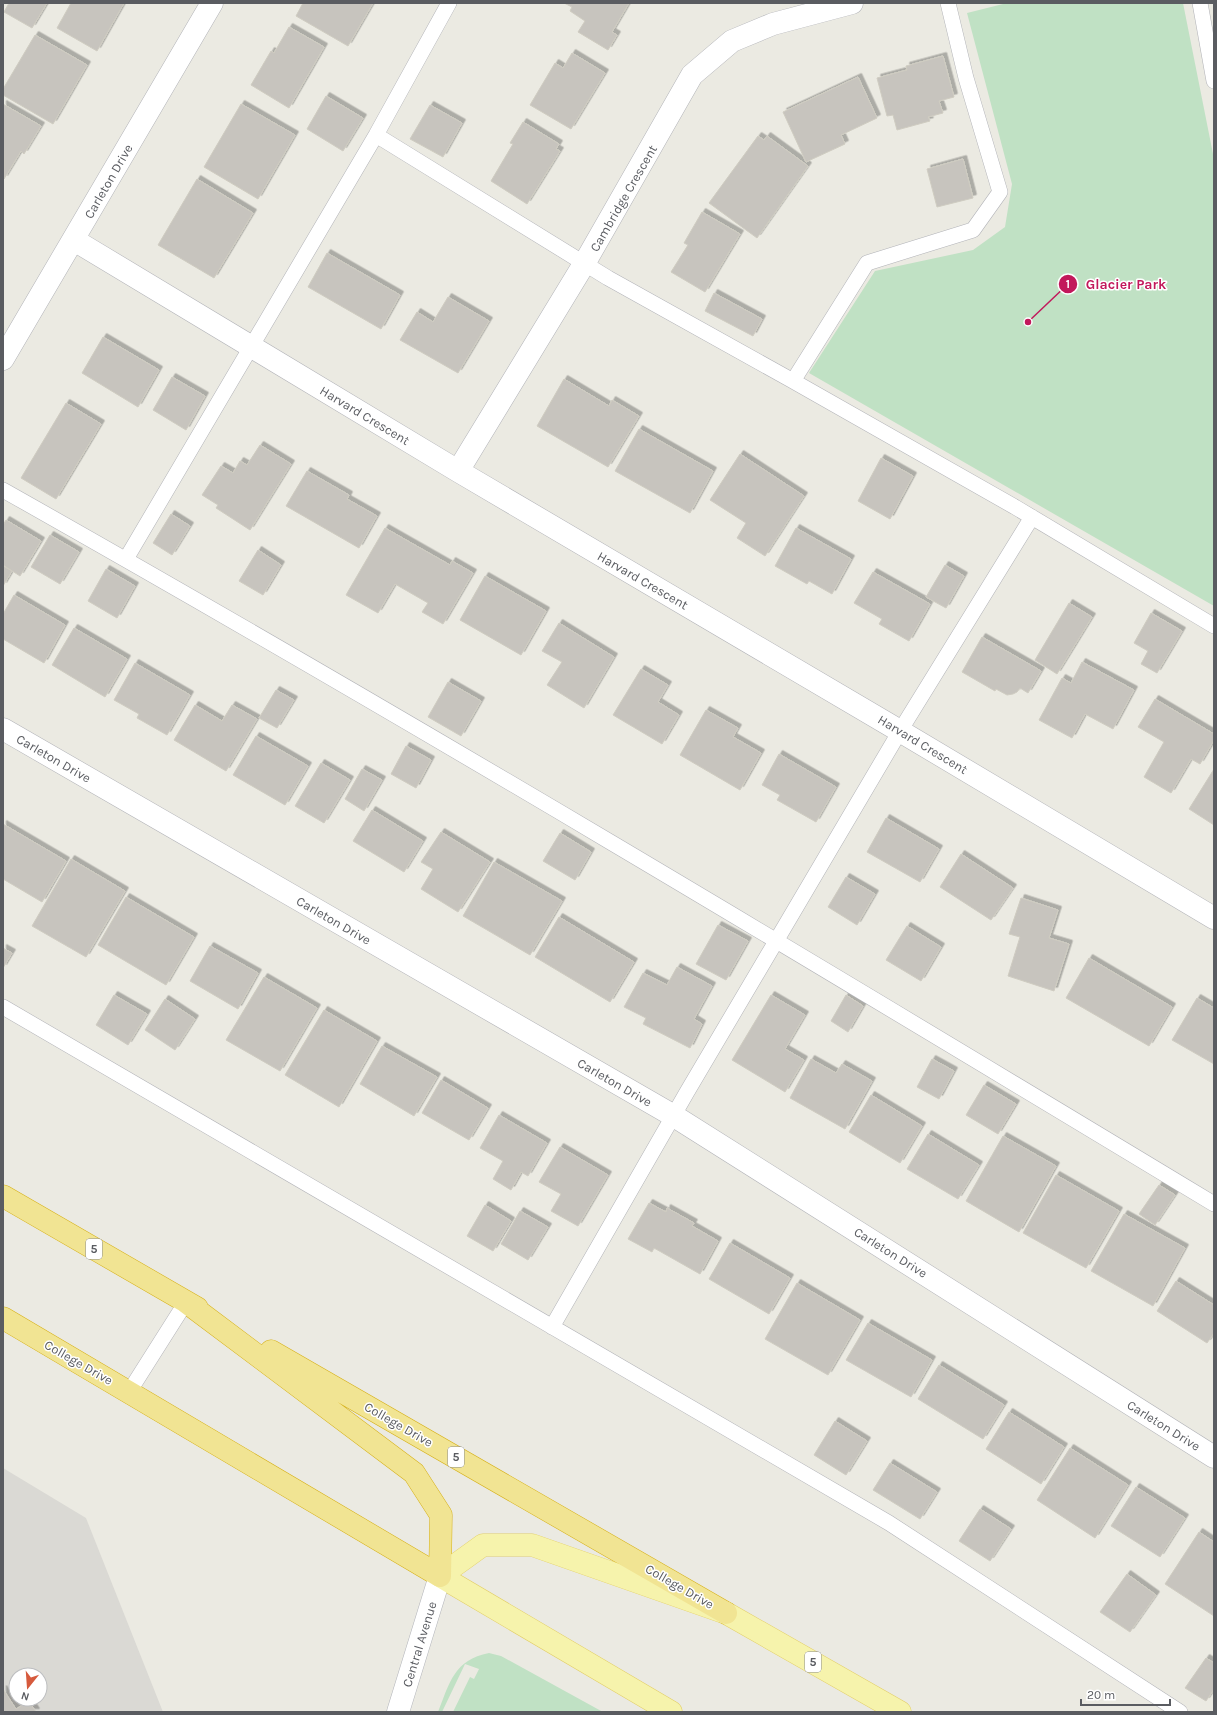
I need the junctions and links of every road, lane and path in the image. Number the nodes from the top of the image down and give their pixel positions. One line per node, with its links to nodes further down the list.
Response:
1 (212, 3): 8 (street, Carleton Drive)
2 (449, 3): 7 (lane)
3 (852, 3): 9 (street, Cambridge Crescent)
4 (948, 3): 12 (lane)
5 (1200, 3): 6 (lane)
6 (1214, 81)
7 (376, 135): 9 (lane); 10 (lane)
8 (74, 240): 10 (street, Harvard Crescent); 11 (street, Carleton Drive)
9 (584, 264): 12 (lane); 13 (street, Cambridge Crescent)
10 (252, 347): 13 (street, Harvard Crescent); 16 (lane)
11 (3, 359)
12 (793, 381): 15 (lane)
13 (458, 471): 19 (street, Harvard Crescent)
14 (3, 490): 16 (lane)
15 (1032, 516): 17 (lane); 19 (lane)
16 (126, 559): 21 (lane)
17 (1214, 626)
18 (3, 729): 23 (street, Carleton Drive)
19 (900, 731): 20 (street, Harvard Crescent); 21 (lane)
20 (1214, 918)
21 (777, 940): 23 (lane); 25 (lane)
22 (3, 1007): 28 (lane)
23 (674, 1116): 28 (lane); 30 (street, Carleton Drive)
24 (3, 1196): 26 (highway, College Drive / 5)
25 (1214, 1204)
26 (186, 1302): 29 (lane); 31 (highway); 32 (highway, College Drive / 5)
27 (3, 1318): 29 (highway, College Drive)
28 (552, 1326): 36 (lane)
29 (130, 1392): 31 (highway, College Drive)
30 (1214, 1457)
31 (440, 1576): 32 (main road); 33 (street, Central Avenue); 34 (main road, College Drive)
32 (726, 1613): 35 (main road, College Drive / 5)
33 (398, 1712)
34 (671, 1712)
35 (900, 1712)
36 (1180, 1712)

